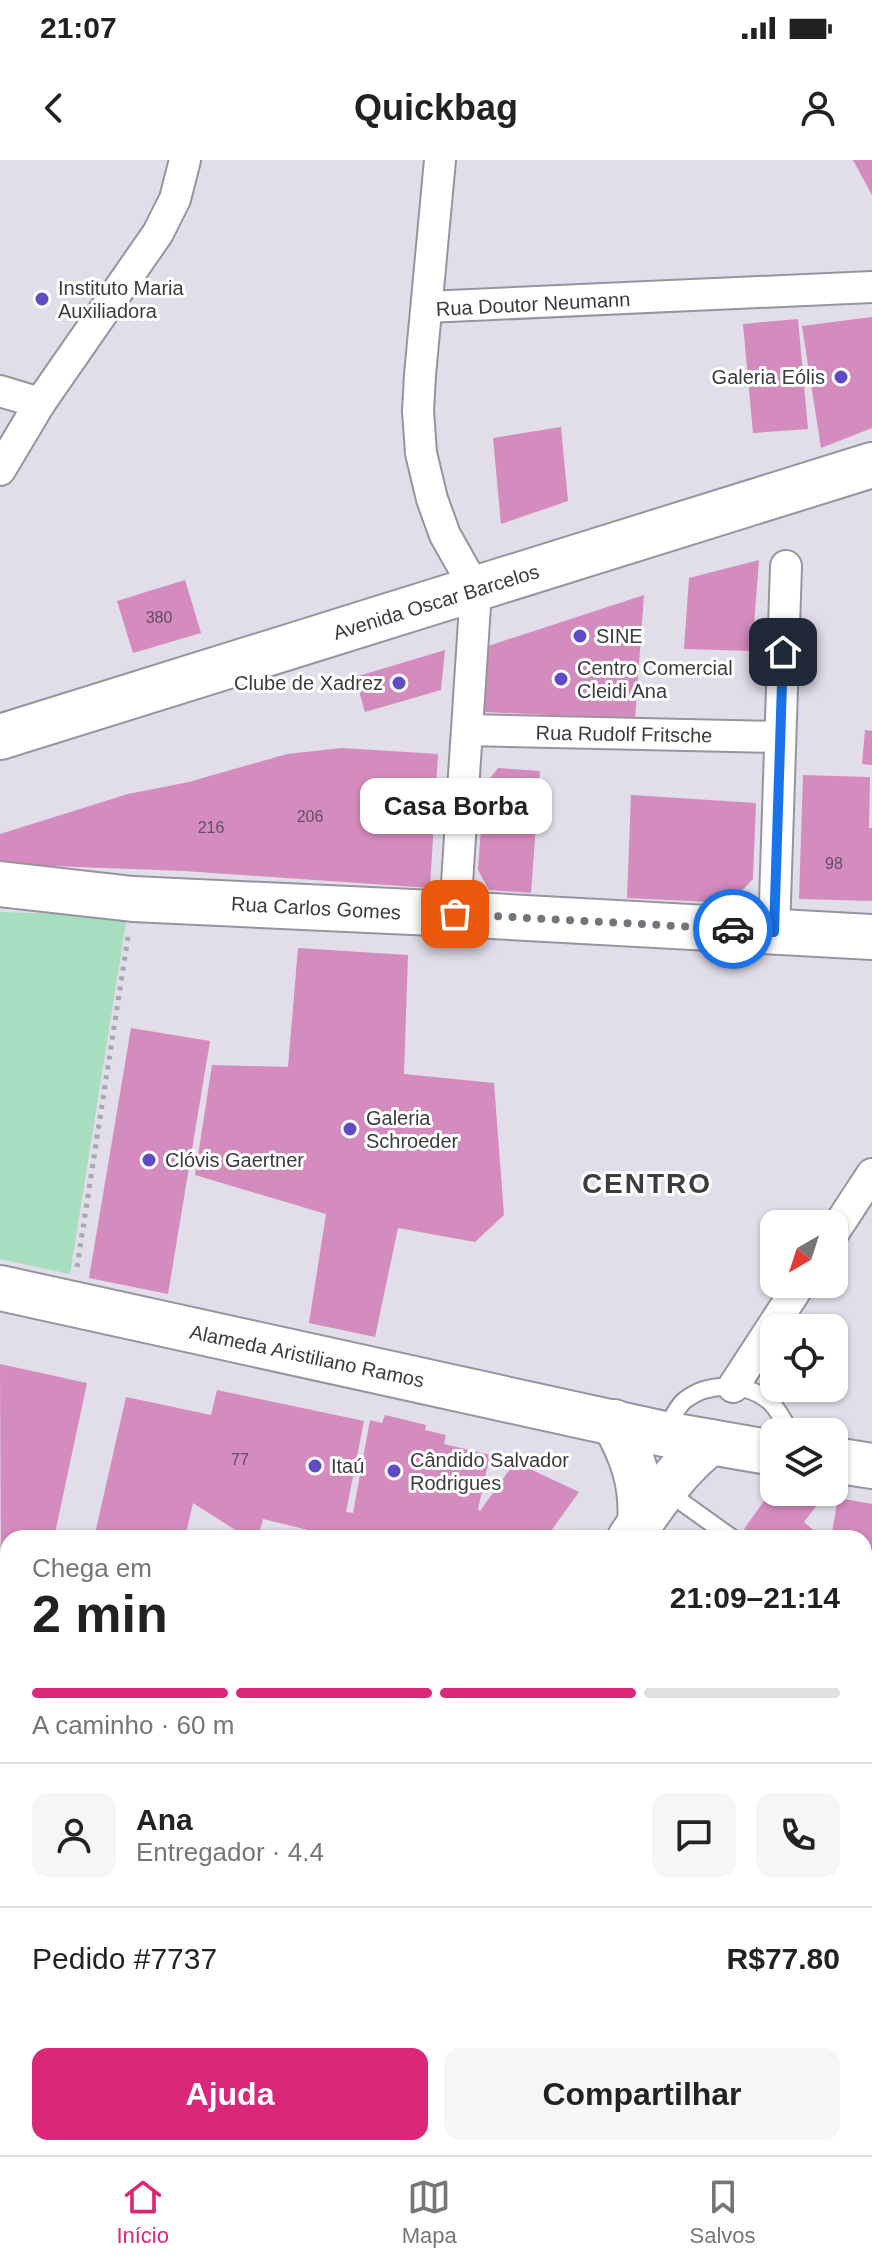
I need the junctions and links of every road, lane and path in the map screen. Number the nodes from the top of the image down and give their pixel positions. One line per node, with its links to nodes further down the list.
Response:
1 (185, 160): 6 (street)
2 (440, 160): 4 (street)
3 (872, 287): 4 (street, Rua Doutor Neumann)
4 (427, 307): 10 (street, Rua Doutor Neumann)
5 (0, 391): 6 (street)
6 (40, 403): 8 (street)
7 (872, 465): 10 (main road, Avenida Oscar Barcelos)
8 (0, 470)
9 (786, 566): 13 (street)
10 (476, 590): 11 (street); 12 (main road, Avenida Oscar Barcelos)
11 (467, 730): 13 (street, Rua Rudolf Fritsche); 16 (street)
12 (0, 737)
13 (780, 737): 17 (street)
14 (0, 884): 15 (main road, Rua Carlos Gomes)
15 (133, 899): 16 (main road, Rua Carlos Gomes); 23 (path)
16 (455, 914): 17 (main road, Rua Carlos Gomes)
17 (774, 932): 18 (main road, Rua Carlos Gomes)
18 (872, 937)
19 (872, 1174): 20 (street)
20 (848, 1211)
21 (0, 1288): 23 (main road, Alameda Aristiliano Ramos)
22 (791, 1298): 24 (street)
23 (71, 1304): 26 (main road, Alameda Aristiliano Ramos)
24 (733, 1387): 25 (lane); 27 (lane)
25 (782, 1418)
26 (614, 1422): 27 (main road, Alameda Aristiliano Ramos); 32 (main road)
27 (664, 1434): 28 (main road, Alameda Aristiliano Ramos)
28 (711, 1442): 29 (main road, Alameda Aristiliano Ramos); 32 (main road)
29 (760, 1451)
30 (848, 1462): 31 (main road)
31 (872, 1466)
32 (645, 1517): 33 (lane)
33 (699, 1530)

